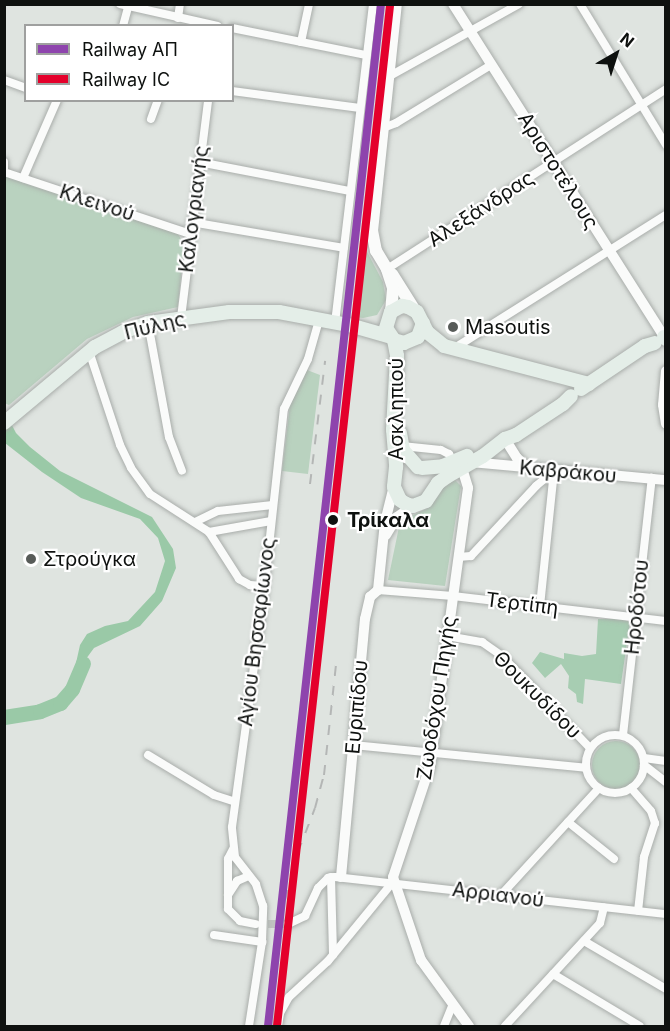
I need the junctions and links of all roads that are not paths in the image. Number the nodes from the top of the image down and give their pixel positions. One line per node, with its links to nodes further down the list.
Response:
1 (180, 4): 10 (street)
2 (309, 4): 15 (street)
3 (373, 4): 16 (street)
4 (396, 4): 18 (main road)
5 (453, 4): 14 (street, Αριστοτέλους)
6 (519, 4): 14 (street)
7 (580, 4): 26 (street)
8 (124, 6): 9 (street); 11 (street)
9 (142, 7): 10 (street)
10 (178, 18): 12 (street)
11 (123, 24)
12 (208, 24)
13 (234, 28): 15 (street)
14 (470, 32): 17 (street, Αριστοτέλους); 18 (street)
15 (301, 42): 16 (street)
16 (366, 55): 27 (street)
17 (491, 65): 29 (street); 33 (street, Αριστοτέλους)
18 (388, 77): 29 (main road)
19 (4, 80): 20 (street)
20 (24, 87)
21 (666, 89): 26 (street, Αλεξάνδρας)
22 (234, 91): 27 (street)
23 (56, 102): 35 (street)
24 (157, 102): 28 (street)
25 (208, 102): 32 (street, Καλογριανής)
26 (641, 105): 30 (street); 33 (street, Αλεξάνδρας)
27 (360, 108): 36 (street)
28 (151, 119)
29 (383, 128): 42 (main road)
30 (666, 145)
31 (4, 162): 34 (street, Κλεινού)
32 (199, 162): 36 (street); 38 (street, Καλογριανής)
33 (552, 163): 41 (street, Αριστοτέλους); 42 (street, Αλεξάνδρας)
34 (4, 171): 35 (street, Κλεινού)
35 (23, 178): 39 (street, Κλεινού)
36 (350, 191): 40 (street)
37 (666, 215): 41 (street)
38 (191, 222): 39 (street, Καλογριανής); 40 (street)
39 (190, 234): 45 (street, Καλογριανής)
40 (344, 248): 48 (street)
41 (609, 251): 52 (street, Αριστοτέλους); 54 (street)
42 (387, 269): 43 (main road); 44 (main road)
43 (414, 309): 44 (main road); 49 (main road)
44 (389, 315): 50 (main road); 51 (main road)
45 (181, 318): 46 (main road, Πύλης); 47 (main road, Πύλης)
46 (319, 320): 48 (main road, Πύλης); 71 (street, Αγίου Βησσαρίωνος)
47 (148, 323): 55 (main road, Πύλης); 65 (street)
48 (334, 323): 50 (main road, Πύλης)
49 (423, 323): 53 (main road); 54 (main road)
50 (353, 326): 51 (main road, Πύλης)
51 (392, 339): 53 (main road); 69 (main road, Ασκληπιού)
52 (663, 339): 57 (main road, Ασκληπιού)
53 (415, 340): 61 (main road, Ασκληπιού)
54 (452, 349): 57 (main road)
55 (89, 351): 58 (main road, Πύλης); 74 (street)
56 (666, 370): 59 (street)
57 (589, 384): 60 (main road, Ασκληπιού)
58 (4, 423)
59 (666, 424)
60 (499, 442): 62 (main road, Ασκληπιού); 63 (street)
61 (402, 446): 62 (street); 64 (main road, Ασκληπιού)
62 (462, 464): 63 (street, Καβράκου); 64 (main road, Ασκληπιού); 70 (main road, Ασκληπιού); 77 (street, Ζωοδόχου Πηγής)
63 (527, 467): 66 (street, Καβράκου)
64 (420, 468): 69 (main road, Ασκληπιού); 70 (main road, Ασκληπιού)
65 (182, 471)
66 (554, 471): 67 (street, Καβράκου); 77 (street); 81 (street)
67 (652, 478): 68 (street, Καβράκου); 82 (street, Ηροδότου)
68 (666, 480)
69 (394, 483): 72 (main road, Ασκληπιού); 76 (street, Ευριπίδου)
70 (432, 490): 72 (main road, Ασκληπιού)
71 (273, 505): 73 (street, Αγίου Βησσαρίωνος); 74 (street)
72 (413, 506): 76 (street, Ευριπίδου)
73 (271, 521): 75 (street); 78 (street, Αγίου Βησσαρίωνος)
74 (195, 522): 75 (street)
75 (209, 532): 78 (street)
76 (384, 541): 79 (street, Ευριπίδου)
77 (458, 557): 80 (street, Ζωοδόχου Πηγής)
78 (264, 586): 96 (street, Αγίου Βησσαρίωνος)
79 (378, 590): 80 (street, Τερτίπη); 86 (street, Ευριπίδου)
80 (453, 596): 81 (street, Τερτίπη); 84 (street, Ζωοδόχου Πηγής)
81 (540, 606): 82 (street, Τερτίπη)
82 (636, 618): 83 (street, Τερτίπη); 85 (street, Ηροδότου)
83 (666, 621)
84 (447, 636): 87 (street, Θουκυδίδου); 88 (street, Ζωοδόχου Πηγής)
85 (623, 735): 87 (street); 91 (street)
86 (353, 745): 88 (street); 101 (street, Ευριπίδου)
87 (590, 748): 92 (street)
88 (432, 753): 92 (street); 102 (street, Ζωοδόχου Πηγής)
89 (148, 755): 96 (street)
90 (666, 761): 91 (street)
91 (644, 762): 93 (street); 95 (street)
92 (586, 768): 94 (street)
93 (666, 782)
94 (599, 788): 95 (street); 97 (street)
95 (632, 788): 106 (street)
96 (235, 802): 98 (street, Αγίου Βησσαρίωνος)
97 (568, 822): 99 (street); 103 (street)
98 (233, 849): 100 (street); 104 (street, Αγίου Βησσαρίωνος)
99 (614, 859)
100 (249, 876): 104 (street); 112 (street)
101 (336, 877): 102 (street, Αρριανού); 109 (street); 113 (street)
102 (393, 882): 103 (street, Αρριανού); 113 (street, Ζωοδόχου Πηγής); 116 (street)
103 (501, 895): 105 (street, Αρριανού)
104 (227, 897): 108 (street)
105 (604, 907): 106 (street, Αρριανού); 111 (street)
106 (638, 911): 107 (street, Αρριανού)
107 (666, 914)
108 (256, 924)
109 (288, 924)
110 (214, 935): 112 (street)
111 (584, 941): 114 (street); 115 (street)
112 (262, 942): 117 (street)
113 (333, 956): 118 (street, Ζωοδόχου Πηγής)
114 (553, 974): 121 (street); 122 (street)
115 (666, 989)
116 (453, 1004): 119 (street); 120 (street)
117 (249, 1026)
118 (278, 1026)
119 (444, 1026)
120 (470, 1026)
121 (505, 1026)
122 (640, 1026)

